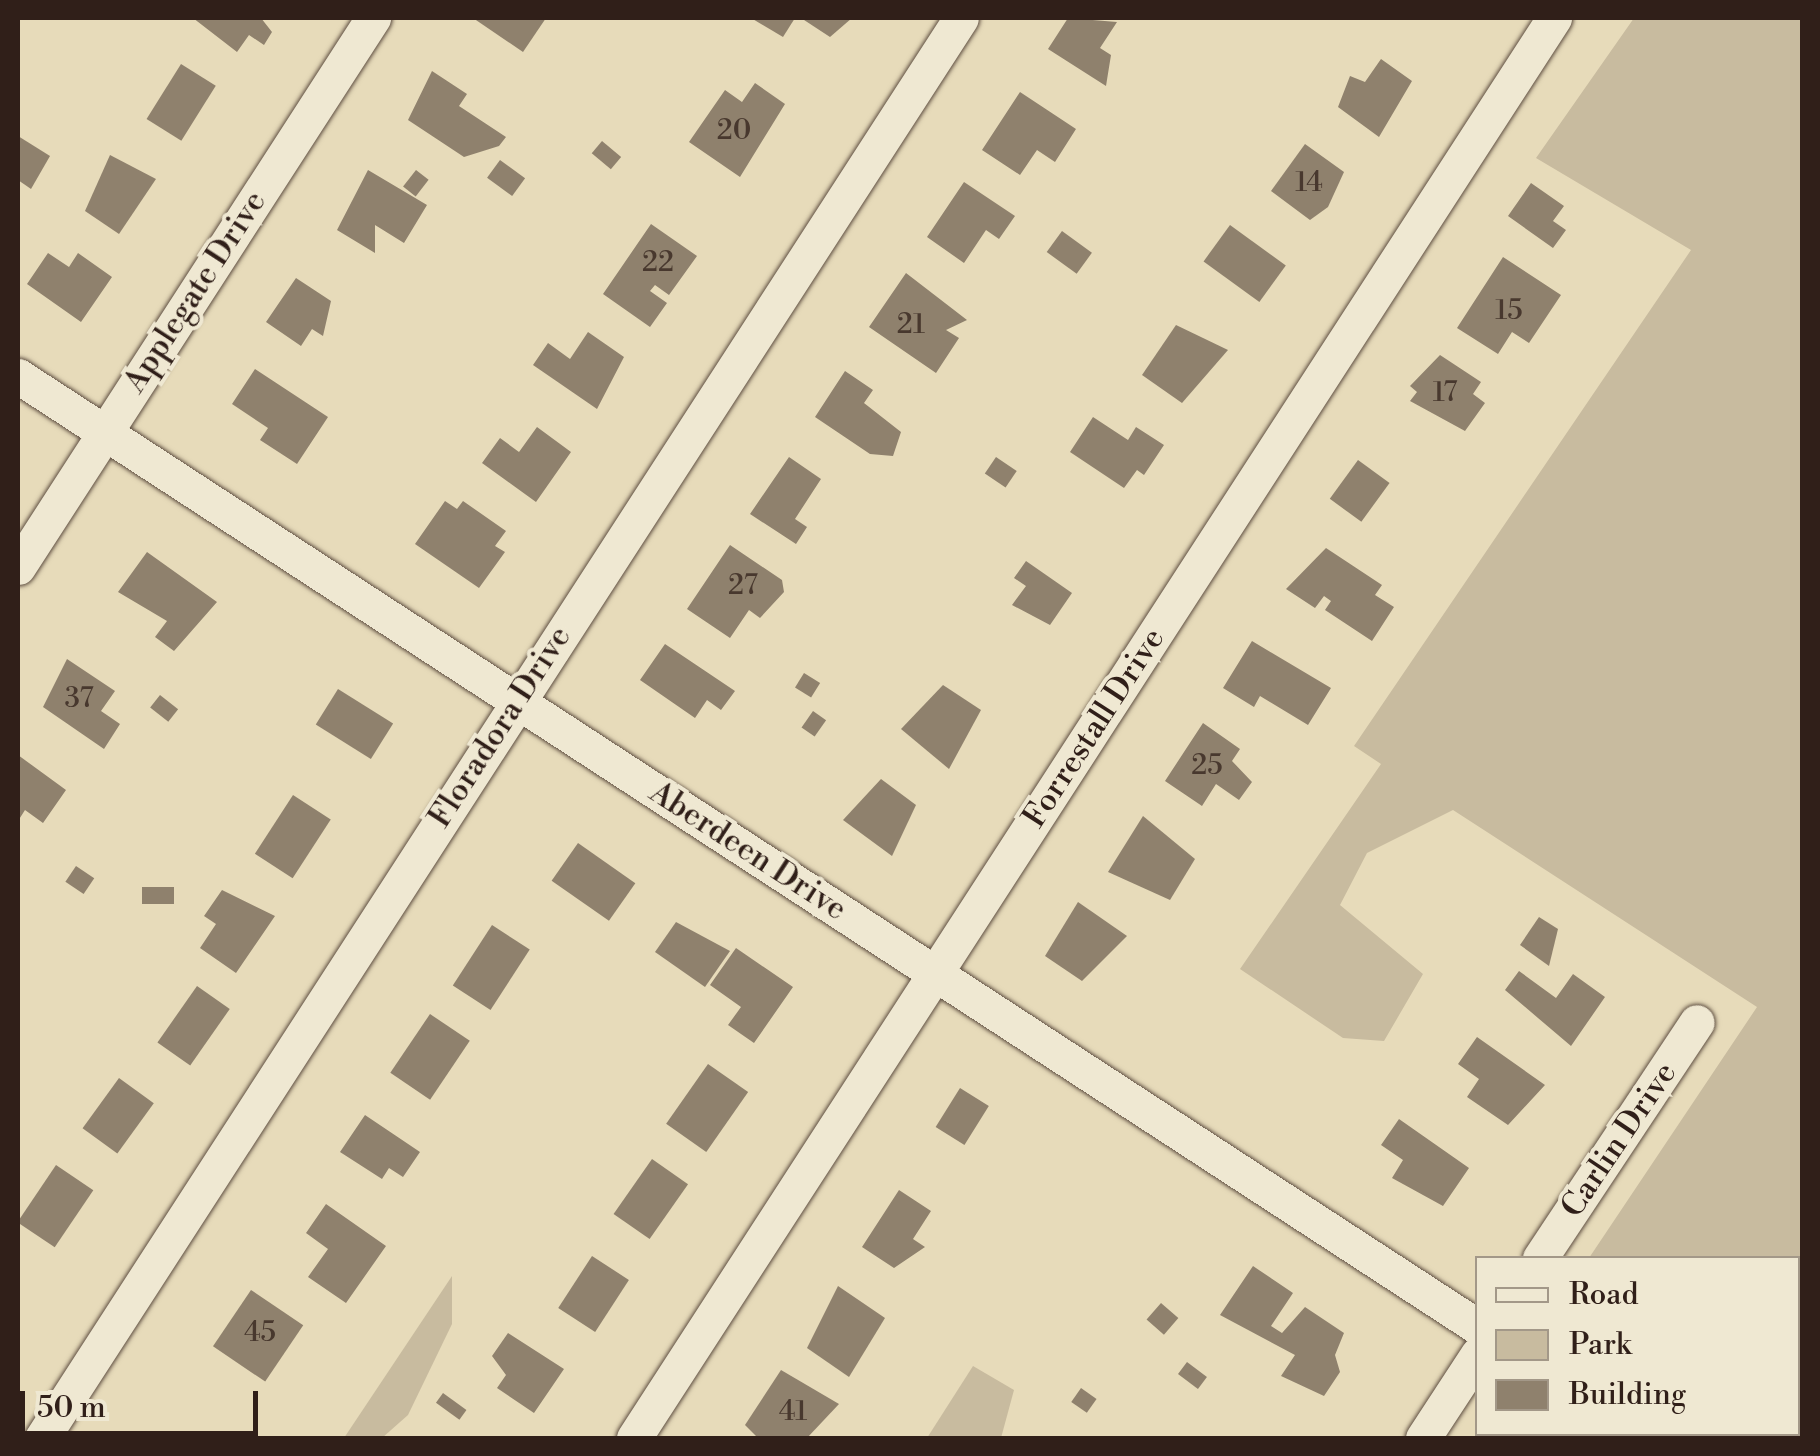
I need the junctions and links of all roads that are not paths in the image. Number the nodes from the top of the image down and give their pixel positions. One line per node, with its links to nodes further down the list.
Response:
1 (374, 18): 5 (street, Applegate Drive)
2 (961, 18): 7 (street, Floradora Drive)
3 (1554, 18): 8 (street, Forrestall Drive)
4 (18, 376): 5 (street, Aberdeen Drive)
5 (104, 432): 6 (street, Applegate Drive); 7 (street, Aberdeen Drive)
6 (18, 567)
7 (517, 701): 8 (street, Aberdeen Drive); 13 (street, Floradora Drive)
8 (936, 974): 11 (street, Aberdeen Drive); 14 (street, Forrestall Drive)
9 (1697, 1022): 10 (street, Carlin Drive)
10 (1541, 1256)
11 (1475, 1326)
12 (1475, 1359): 15 (street)
13 (42, 1438)
14 (634, 1438)
15 (1423, 1438)

